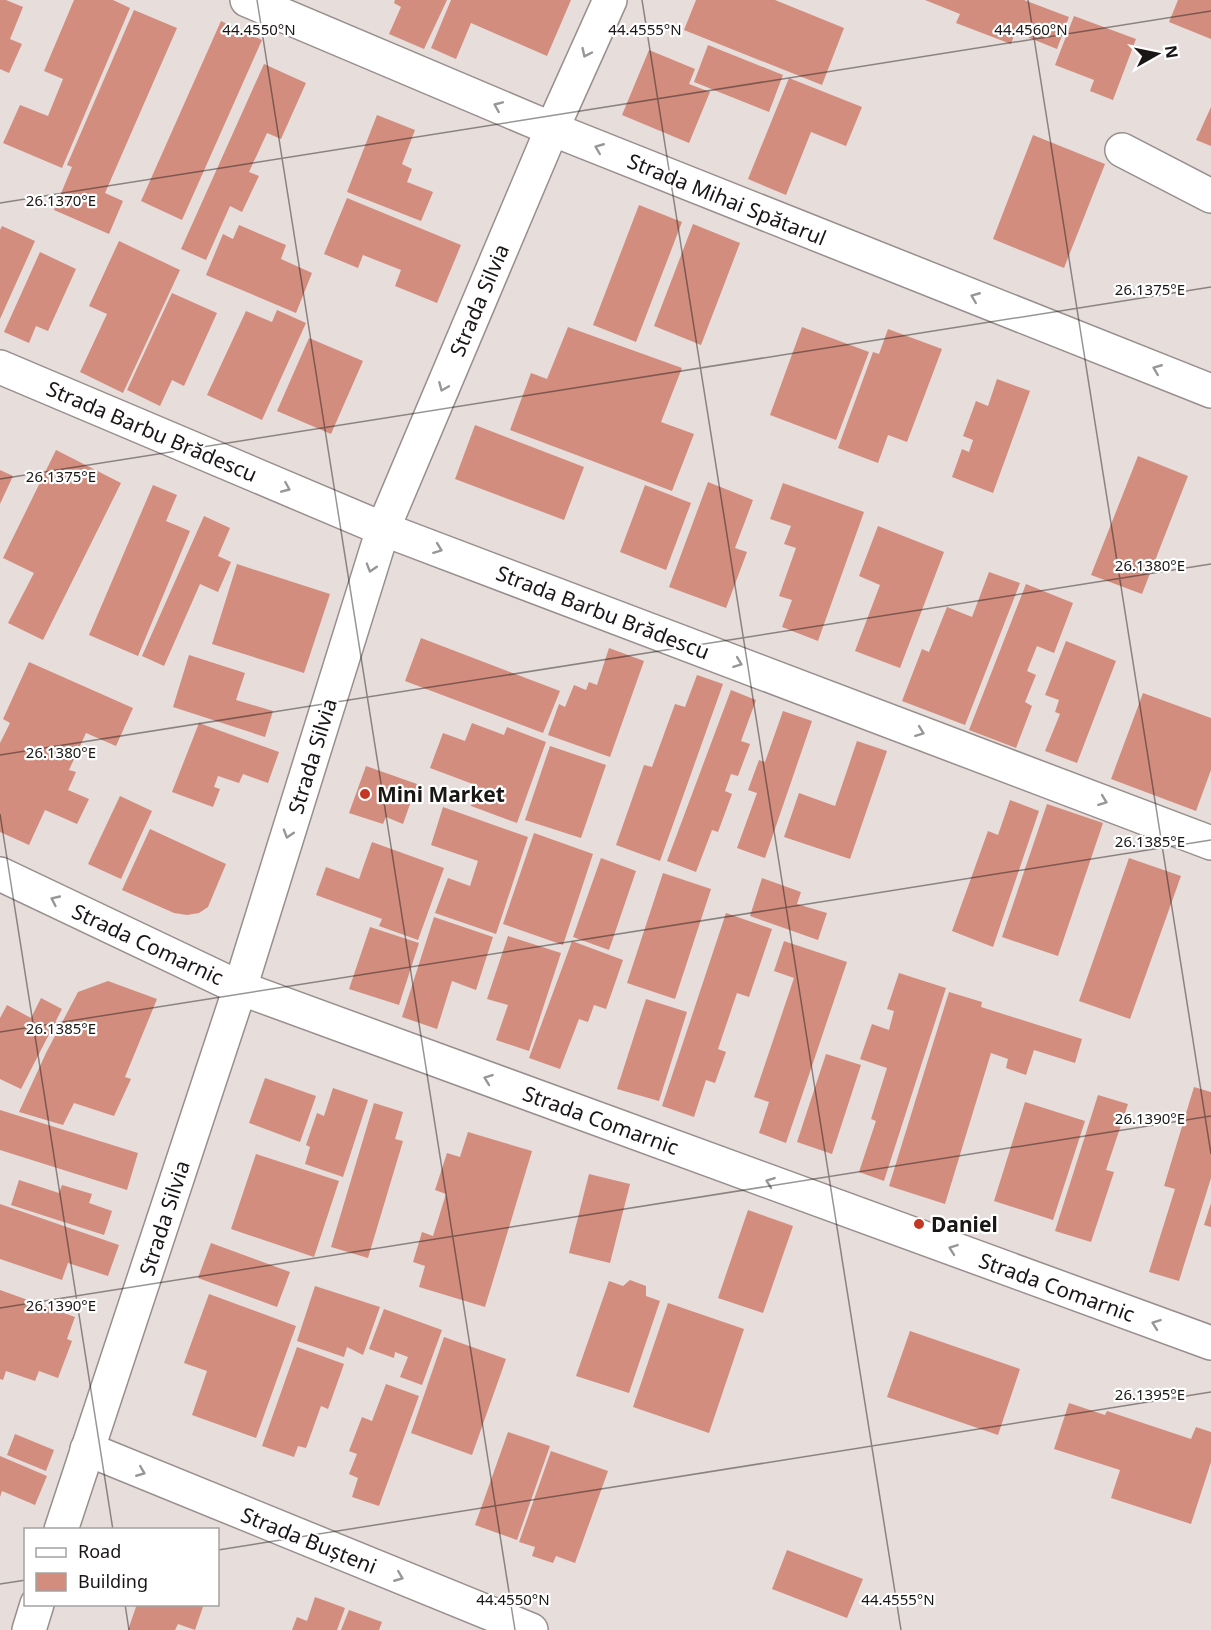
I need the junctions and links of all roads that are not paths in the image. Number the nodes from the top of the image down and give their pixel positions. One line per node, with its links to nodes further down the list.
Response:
1 (247, 0): 3 (street, Strada Mihai Spătarul, one-way to 1)
2 (610, 0): 3 (street, Strada Silvia, one-way to 3)
3 (552, 129): 7 (street, Strada Mihai Spătarul, one-way to 3); 8 (street, Strada Silvia, one-way to 8)
4 (1122, 150): 5 (street)
5 (1211, 196)
6 (0, 367): 8 (street, Strada Barbu Brădescu, one-way to 8)
7 (1211, 391)
8 (383, 529): 9 (street, Strada Barbu Brădescu, one-way to 9); 11 (street, Strada Silvia, one-way to 11)
9 (1211, 843)
10 (0, 874): 11 (street, Strada Comarnic, one-way to 10)
11 (240, 988): 12 (street, Strada Comarnic, one-way to 11); 13 (street, Strada Silvia)
12 (1211, 1343)
13 (87, 1449): 14 (street, Strada Silvia); 17 (street, Strada Bușteni, one-way to 17)
14 (62, 1528)
15 (37, 1606): 16 (street)
16 (29, 1630)
17 (531, 1630)

